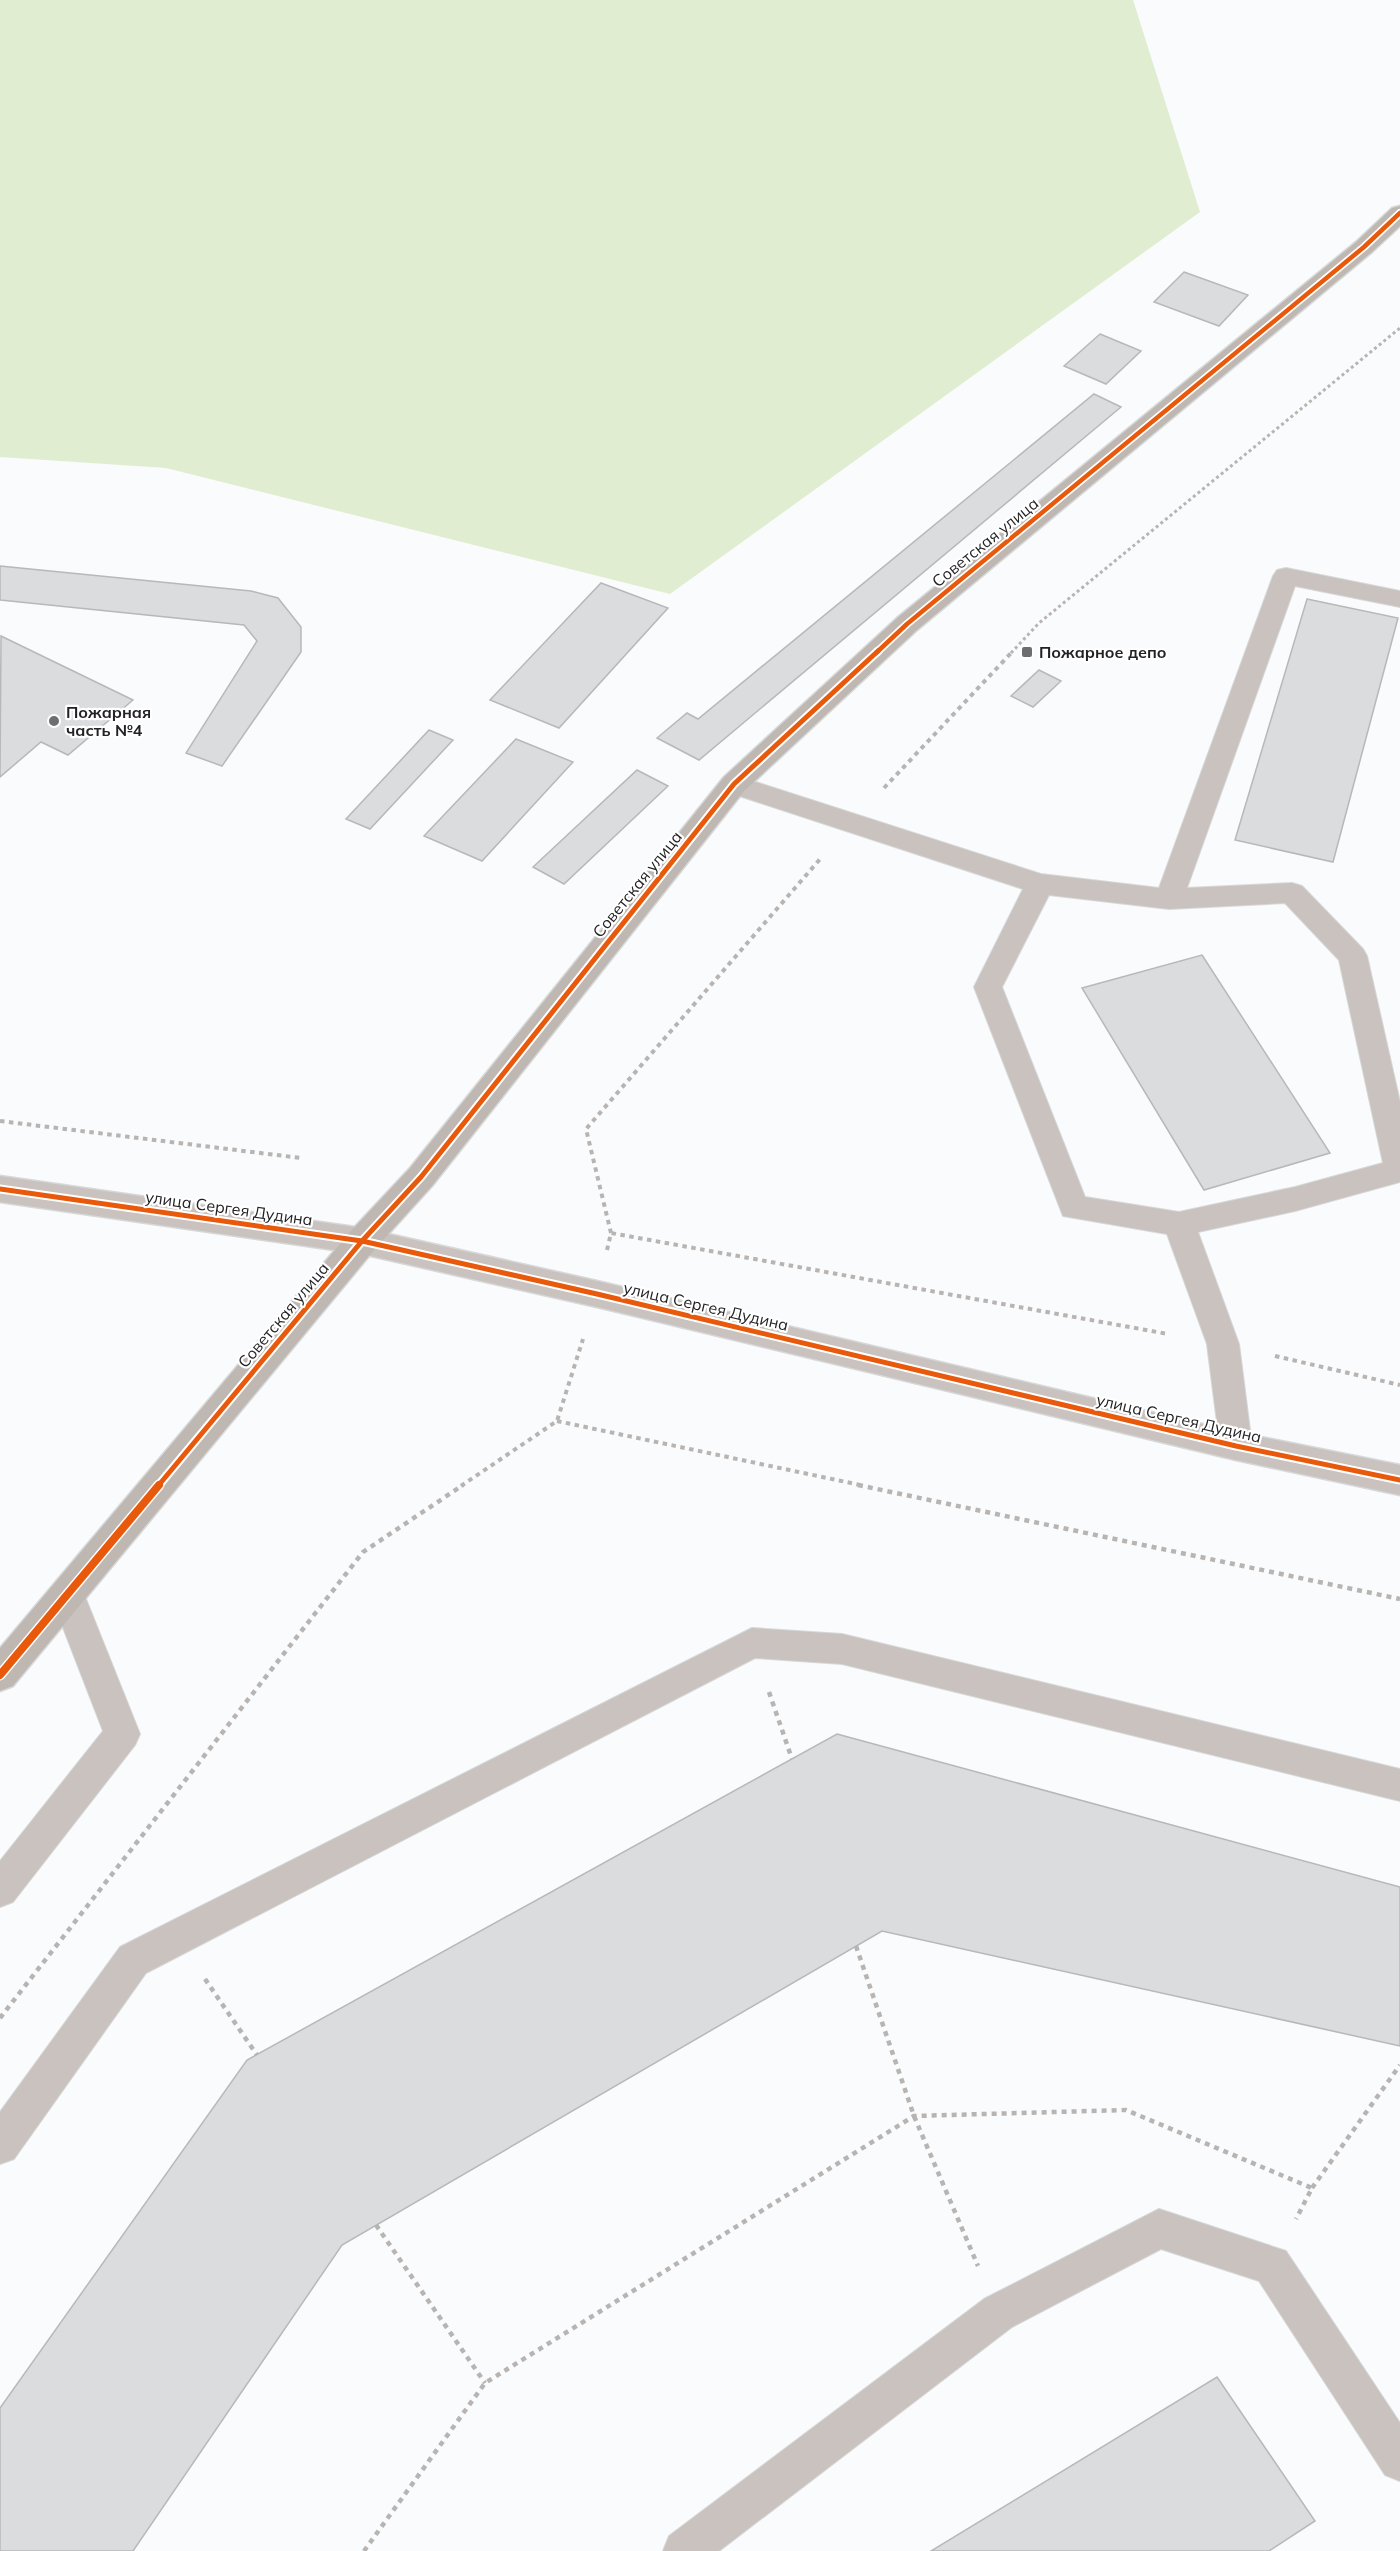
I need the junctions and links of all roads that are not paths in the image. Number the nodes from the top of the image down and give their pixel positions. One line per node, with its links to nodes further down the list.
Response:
1 (1400, 213): 3 (street, Советская улица)
2 (1400, 599): 5 (lane)
3 (734, 784): 4 (lane); 9 (street, Советская улица)
4 (1040, 884): 5 (lane); 8 (lane)
5 (1169, 899): 6 (lane)
6 (1400, 1170): 8 (lane)
7 (0, 1189): 9 (street, улица Сергея Дудина)
8 (1179, 1224): 10 (lane)
9 (362, 1241): 10 (street, улица Сергея Дудина); 12 (street, Советская улица)
10 (1236, 1446): 11 (street, улица Сергея Дудина)
11 (1400, 1480)
12 (67, 1594): 13 (street, Советская улица); 15 (lane)
13 (0, 1675)
14 (1400, 1785): 16 (lane)
15 (0, 1890)
16 (0, 2145)
17 (1400, 2460): 18 (lane)
18 (684, 2551)

